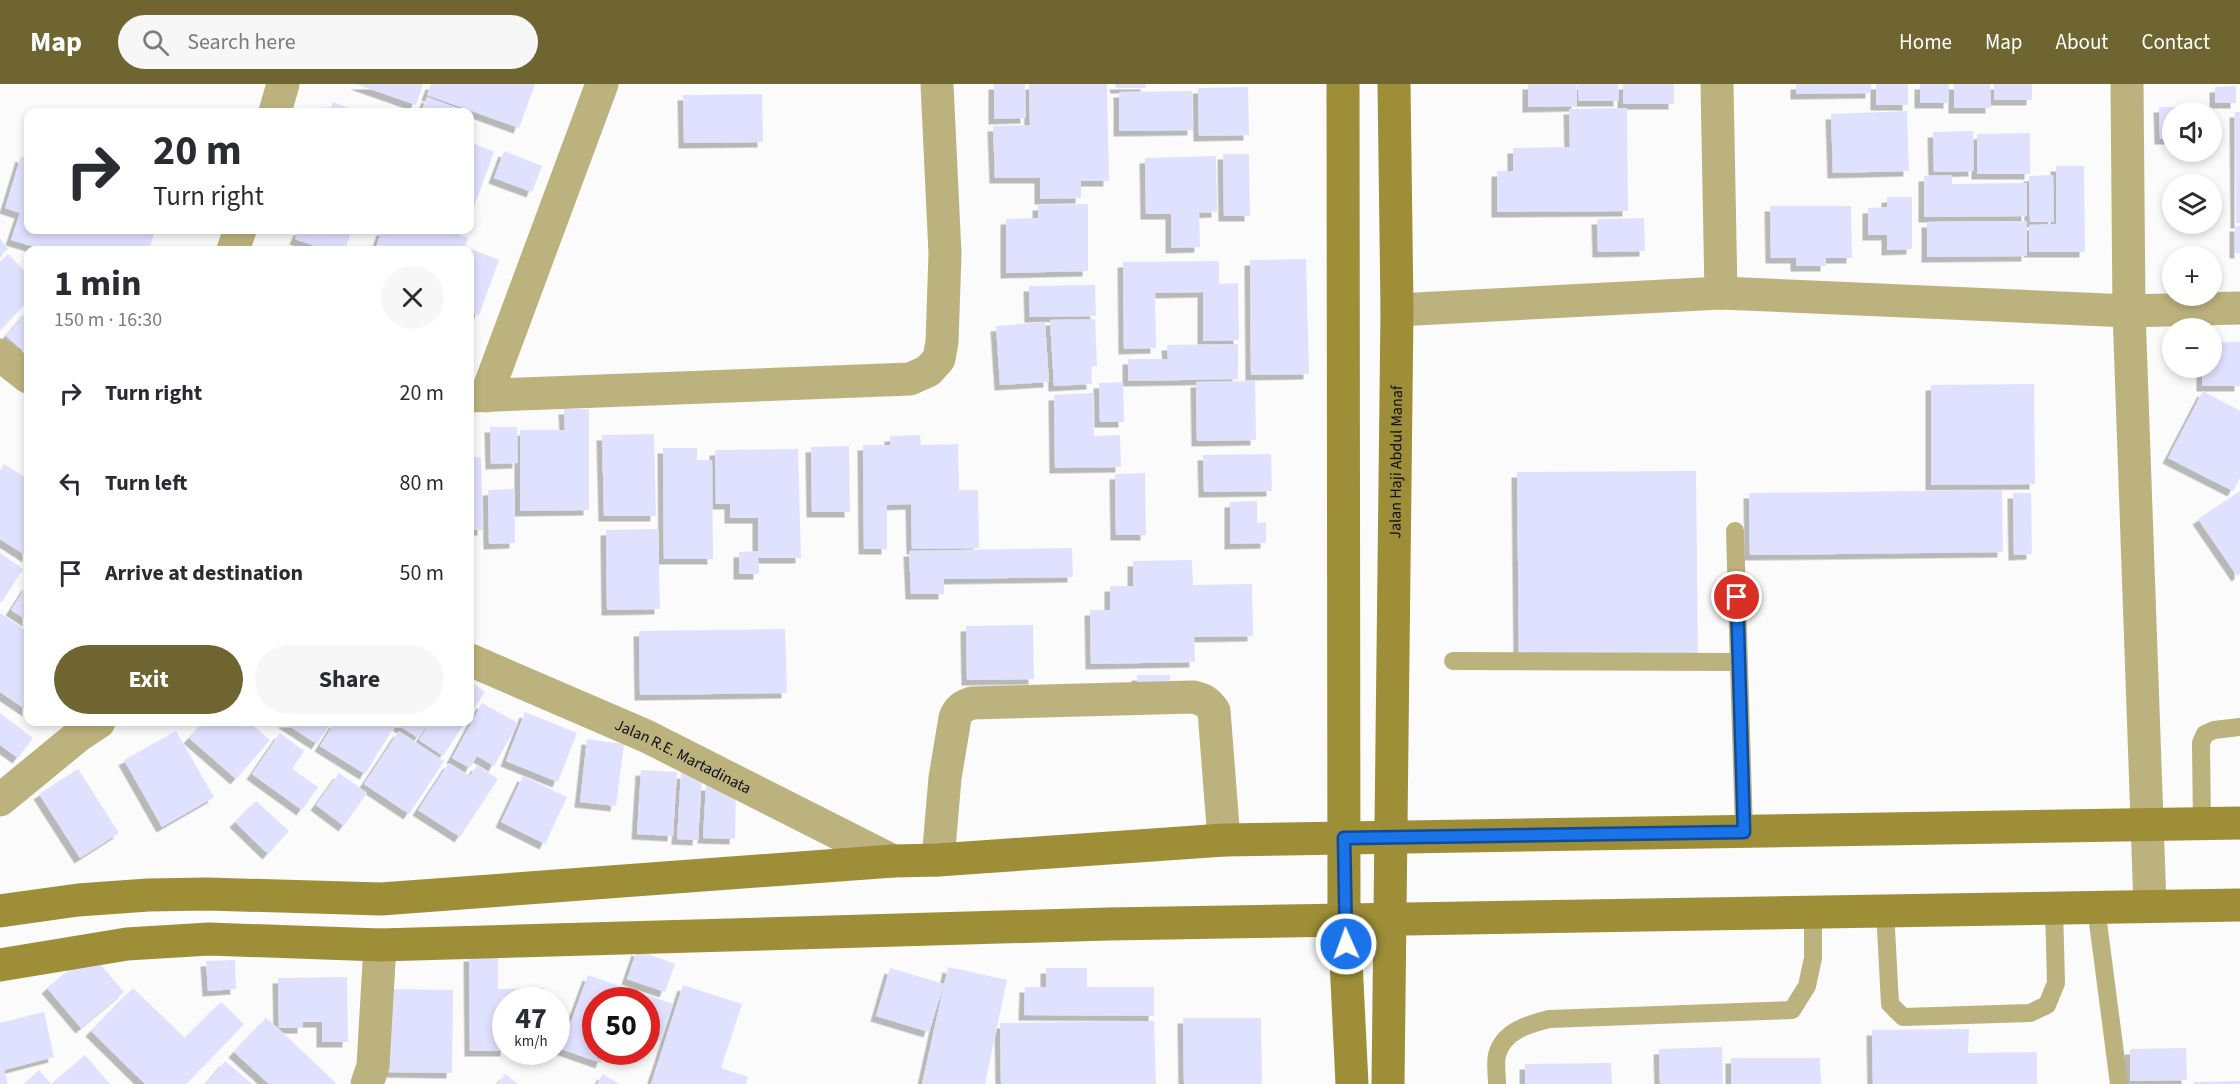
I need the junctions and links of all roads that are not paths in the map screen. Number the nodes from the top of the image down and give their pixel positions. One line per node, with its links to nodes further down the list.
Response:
1 (283, 84): 8 (street)
2 (602, 84): 15 (street)
3 (937, 84): 15 (street)
4 (1343, 84): 27 (main road)
5 (1394, 84): 11 (main road, Jalan Haji Abdul Manaf)
6 (1717, 84): 9 (street)
7 (2127, 84): 12 (street)
8 (276, 108)
9 (1722, 293): 11 (street); 12 (street)
10 (2240, 308): 12 (street)
11 (1397, 310): 28 (main road, Jalan Haji Abdul Manaf)
12 (2129, 311): 24 (street)
13 (0, 355): 14 (street)
14 (24, 375)
15 (478, 396)
16 (1735, 531): 19 (lane)
17 (1453, 661): 19 (lane)
18 (474, 662): 31 (street, Jalan R.E. Martadinata)
19 (1739, 662): 26 (lane)
20 (93, 726): 22 (street)
21 (2240, 727): 25 (lane)
22 (0, 800)
23 (2240, 823): 25 (main road)
24 (2147, 824): 25 (main road); 26 (main road); 34 (street)
25 (2202, 824)
26 (1744, 832): 28 (main road)
27 (1344, 838): 28 (main road); 29 (main road); 41 (main road)
28 (1392, 838): 40 (main road, Jalan Haji Abdul Manaf)
29 (1224, 840): 30 (main road); 30 (street)
30 (938, 860): 31 (main road)
31 (893, 861): 32 (main road)
32 (207, 894): 38 (main road); 42 (main road)
33 (2240, 905): 34 (main road)
34 (2150, 906): 35 (main road)
35 (2096, 907): 36 (main road); 49 (lane)
36 (2054, 908): 37 (main road); 37 (lane)
37 (1885, 910): 39 (main road)
38 (0, 911)
39 (1813, 912): 40 (main road); 48 (lane)
40 (1389, 918): 41 (main road); 47 (main road, Jalan Haji Abdul Manaf)
41 (1344, 920): 43 (main road); 46 (main road)
42 (209, 939): 43 (main road); 44 (main road)
43 (380, 945): 45 (street)
44 (0, 965)
45 (367, 1084)
46 (1352, 1084)
47 (1388, 1084)
48 (1497, 1084)
49 (2119, 1084)

